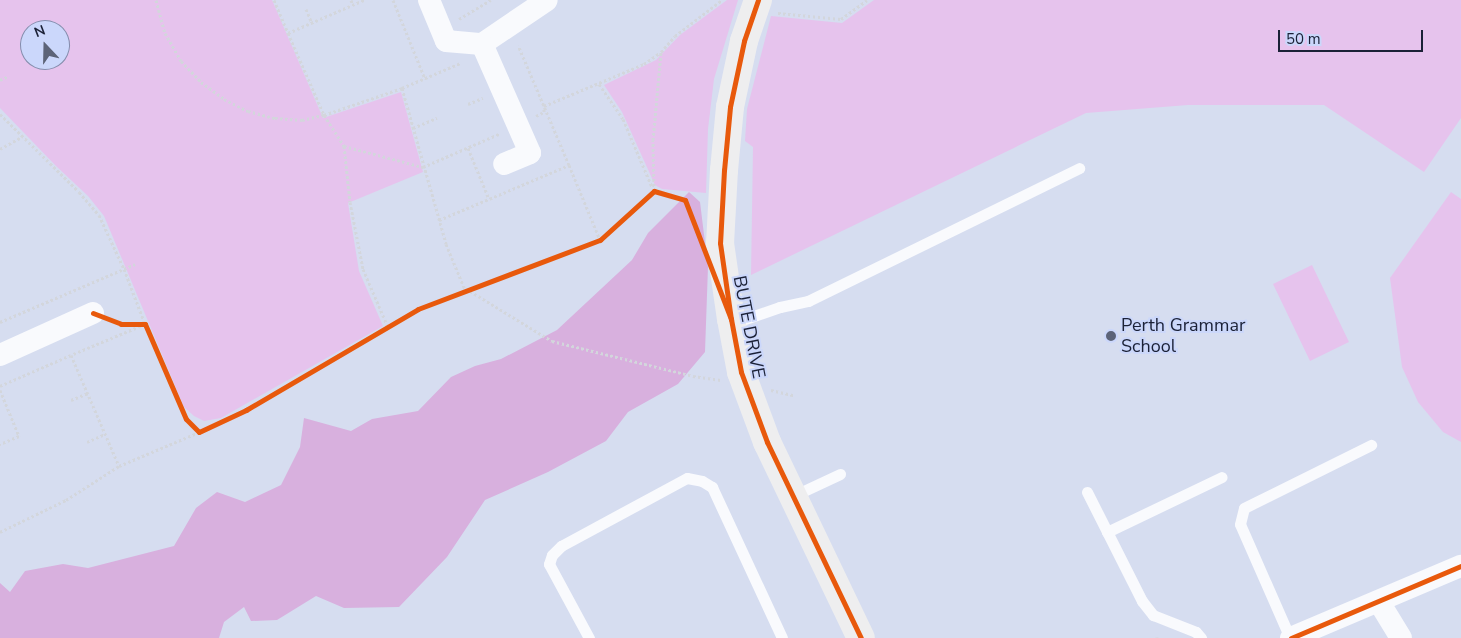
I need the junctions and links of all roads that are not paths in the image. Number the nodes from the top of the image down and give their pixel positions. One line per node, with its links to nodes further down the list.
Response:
1 (429, 0): 4 (street)
2 (546, 0): 4 (street)
3 (757, 4): 8 (street, BUTE DRIVE)
4 (484, 48): 5 (street)
5 (504, 164)
6 (1079, 168): 8 (lane)
7 (93, 313): 9 (street)
8 (730, 319): 14 (street, BUTE DRIVE)
9 (0, 355)
10 (1371, 445): 22 (lane)
11 (840, 474): 14 (lane)
12 (1222, 477): 15 (lane)
13 (1087, 492): 15 (lane)
14 (793, 496): 20 (street, BUTE DRIVE)
15 (1107, 532): 21 (lane)
16 (1461, 566): 17 (street)
17 (1379, 602): 22 (street); 23 (street)
18 (588, 638): 19 (lane)
19 (782, 638)
20 (861, 638)
21 (1201, 638)
22 (1290, 638)
23 (1401, 638)

